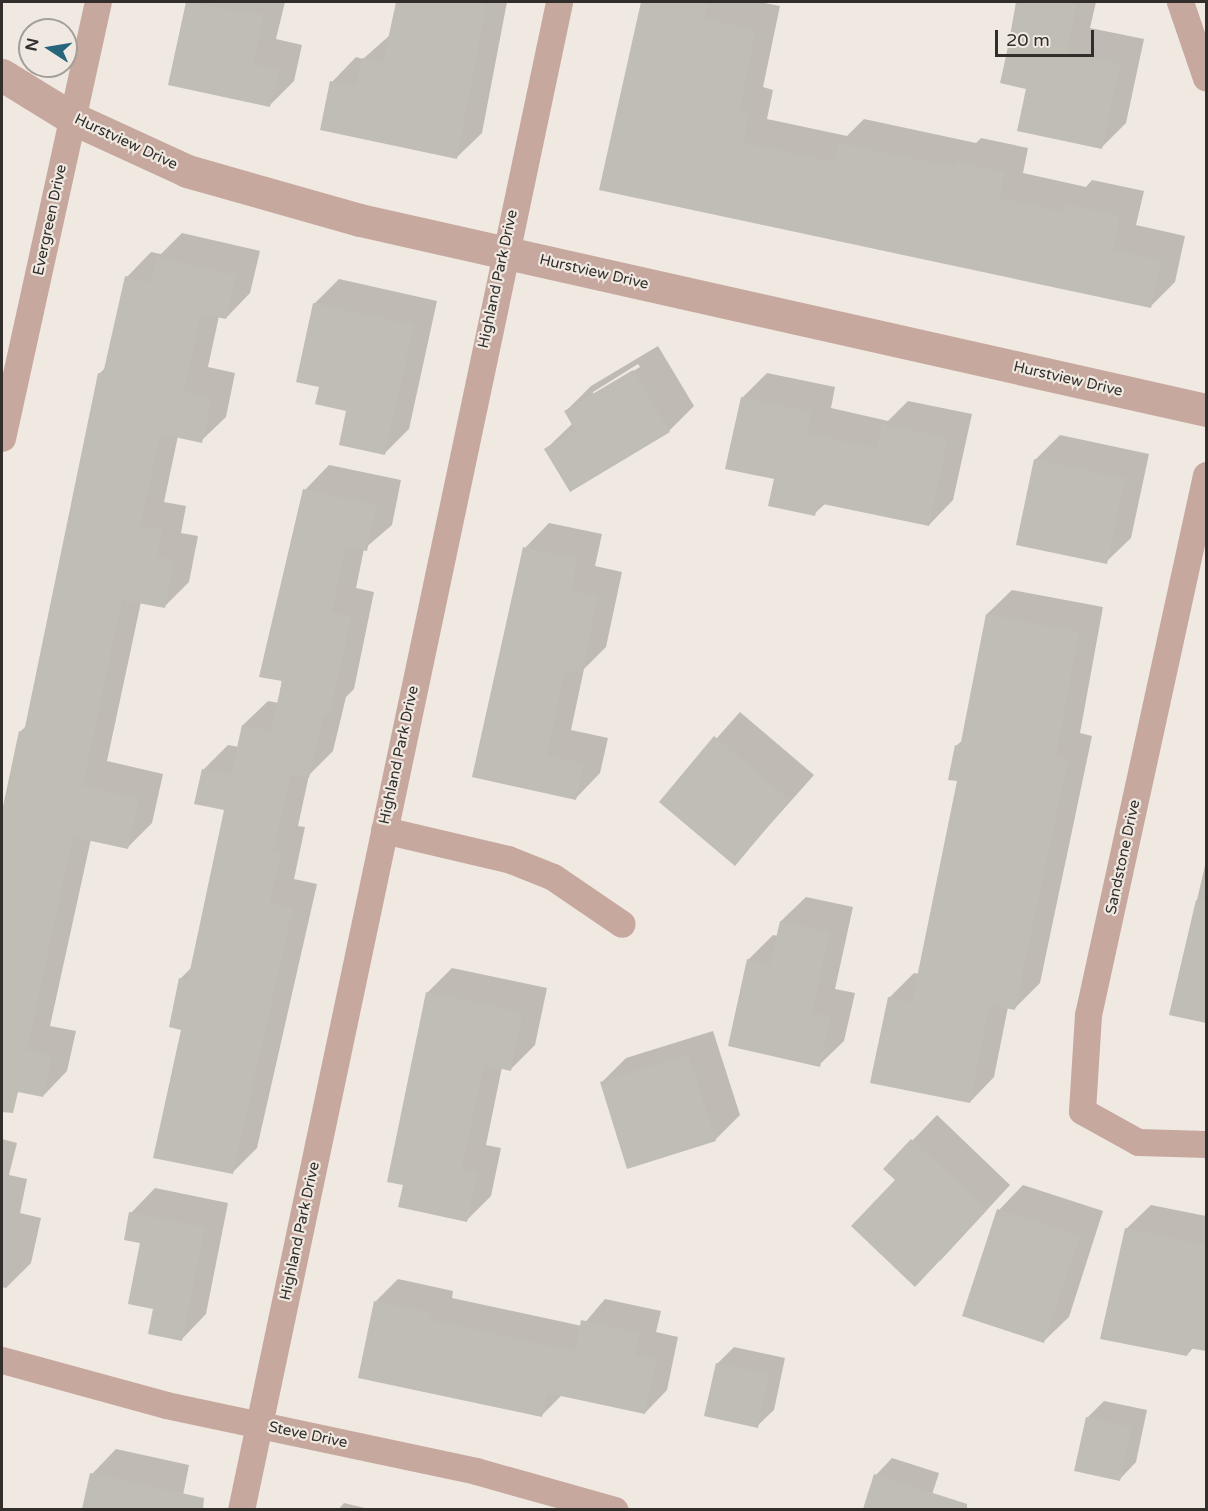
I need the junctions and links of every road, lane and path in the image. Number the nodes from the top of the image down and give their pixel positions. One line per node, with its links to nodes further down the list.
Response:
1 (98, 2): 6 (street, Evergreen Drive)
2 (559, 2): 7 (street, Highland Park Drive)
3 (1180, 2): 5 (street)
4 (2, 75): 6 (street, Hurstview Drive)
5 (1206, 78)
6 (72, 118): 7 (street, Hurstview Drive); 8 (street, Evergreen Drive)
7 (503, 252): 9 (street, Hurstview Drive); 12 (street, Highland Park Drive)
8 (5, 409): 10 (street, Evergreen Drive)
9 (1206, 410)
10 (2, 438)
11 (1206, 475): 14 (street, Sandstone Drive)
12 (384, 830): 13 (street); 16 (street, Highland Park Drive)
13 (622, 924)
14 (1206, 1144)
15 (2, 1360): 16 (street, Steve Drive)
16 (259, 1425): 17 (street, Highland Park Drive); 18 (street, Steve Drive)
17 (241, 1509)
18 (615, 1509)

